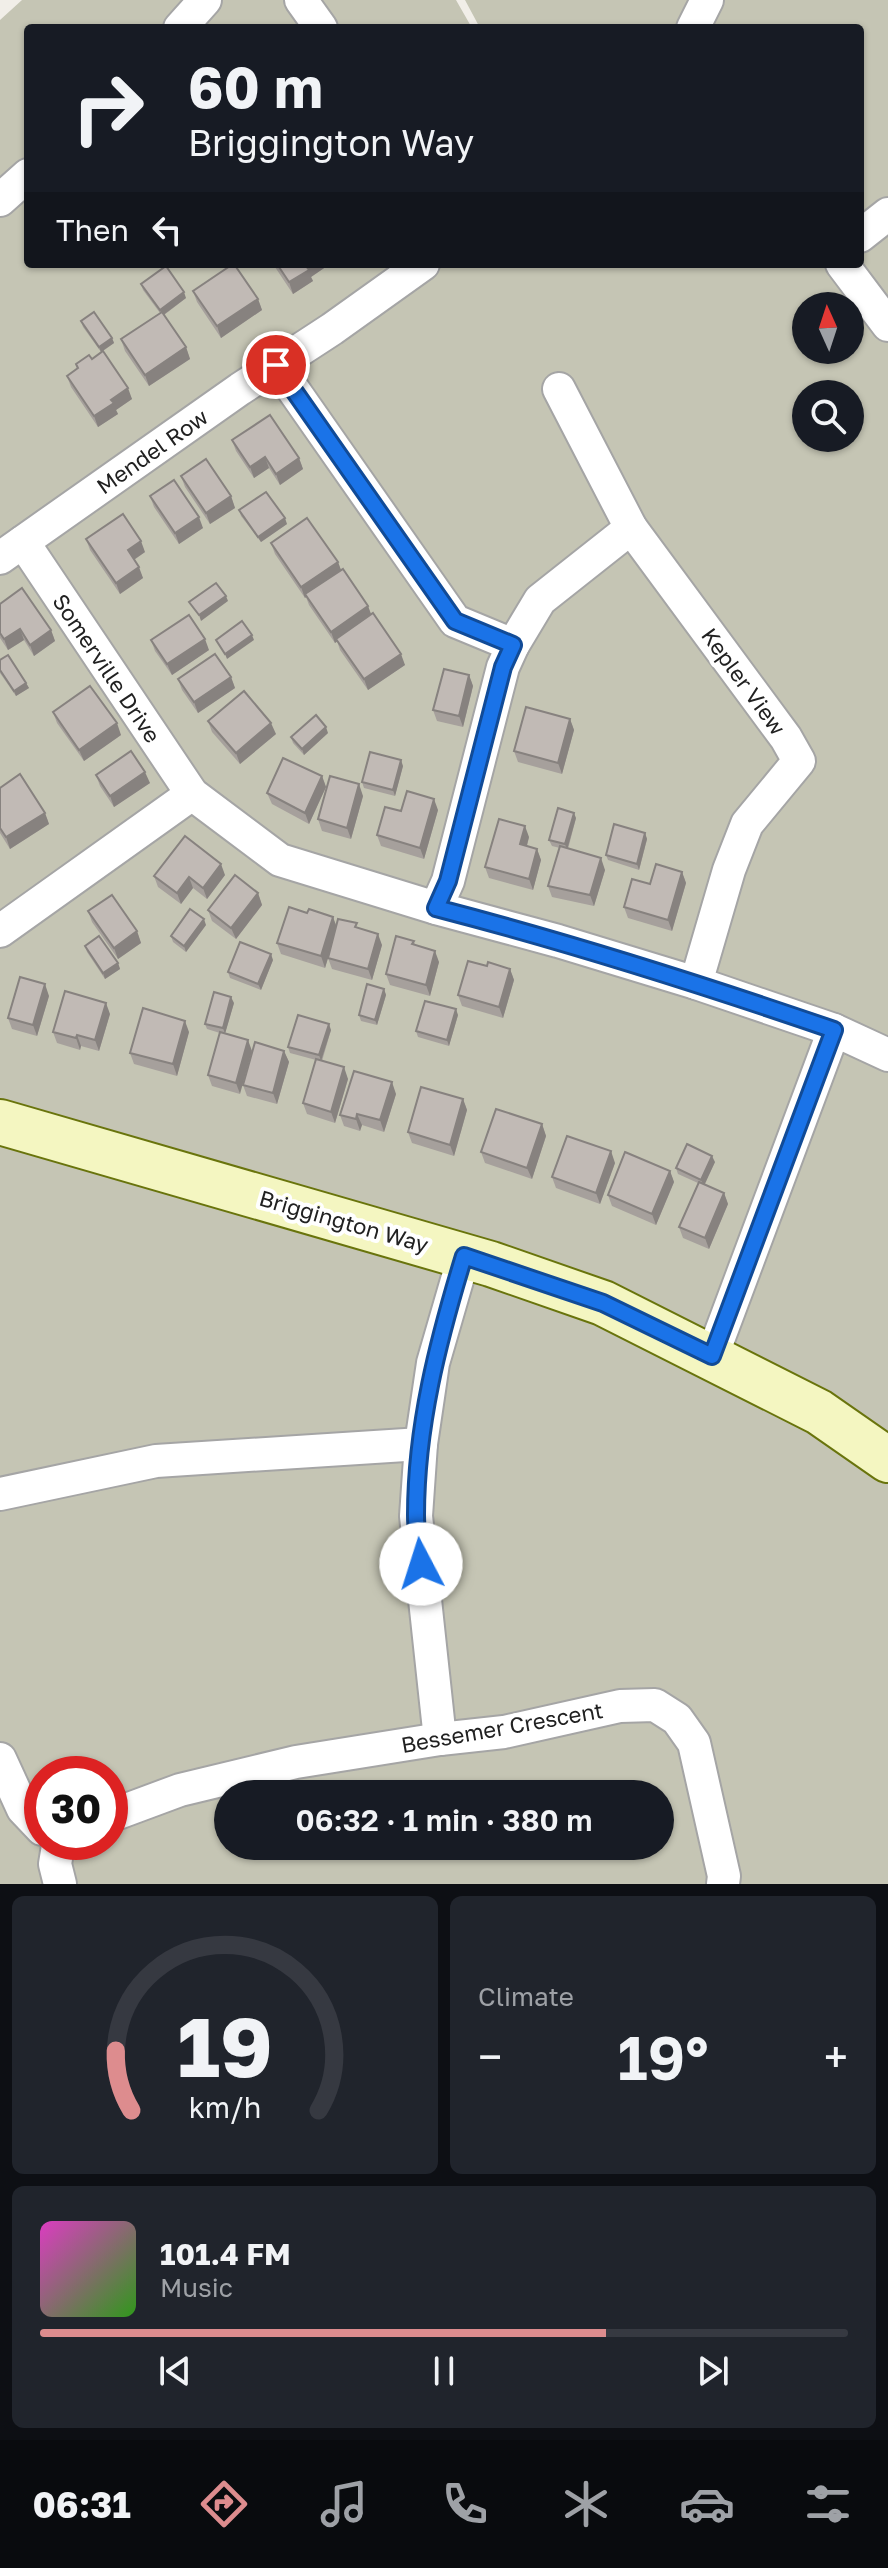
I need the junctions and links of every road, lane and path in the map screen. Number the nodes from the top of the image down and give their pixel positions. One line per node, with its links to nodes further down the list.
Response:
1 (205, 0): 4 (street)
2 (301, 0): 5 (street)
3 (707, 0): 6 (street)
4 (184, 24)
5 (318, 24)
6 (695, 24)
7 (24, 179): 8 (street)
8 (0, 200)
9 (888, 214): 10 (street)
10 (864, 233)
11 (417, 268): 14 (street, Mendel Row)
12 (845, 268): 13 (street)
13 (888, 325)
14 (276, 365): 17 (street, Mendel Row); 18 (street)
15 (559, 389): 16 (street, Kepler View)
16 (631, 528): 18 (street); 22 (street, Kepler View)
17 (11, 550): 19 (street, Somerville Drive)
18 (513, 645): 20 (street)
19 (192, 794): 20 (street, Somerville Drive); 21 (street)
20 (436, 908): 22 (street, Somerville Drive)
21 (0, 931)
22 (696, 983): 23 (street, Somerville Drive)
23 (834, 1030): 24 (street, Somerville Drive); 27 (street)
24 (888, 1055)
25 (0, 1122): 26 (street, Briggington Way)
26 (464, 1256): 27 (street, Briggington Way); 28 (street)
27 (712, 1356): 29 (street, Briggington Way)
28 (421, 1444): 30 (street); 31 (street)
29 (888, 1460)
30 (0, 1494)
31 (440, 1739): 33 (street, Bessemer Crescent); 37 (street, Bessemer Crescent)
32 (0, 1759): 34 (street)
33 (128, 1809)
34 (24, 1810)
35 (55, 1860): 36 (street)
36 (60, 1884)
37 (723, 1884)

